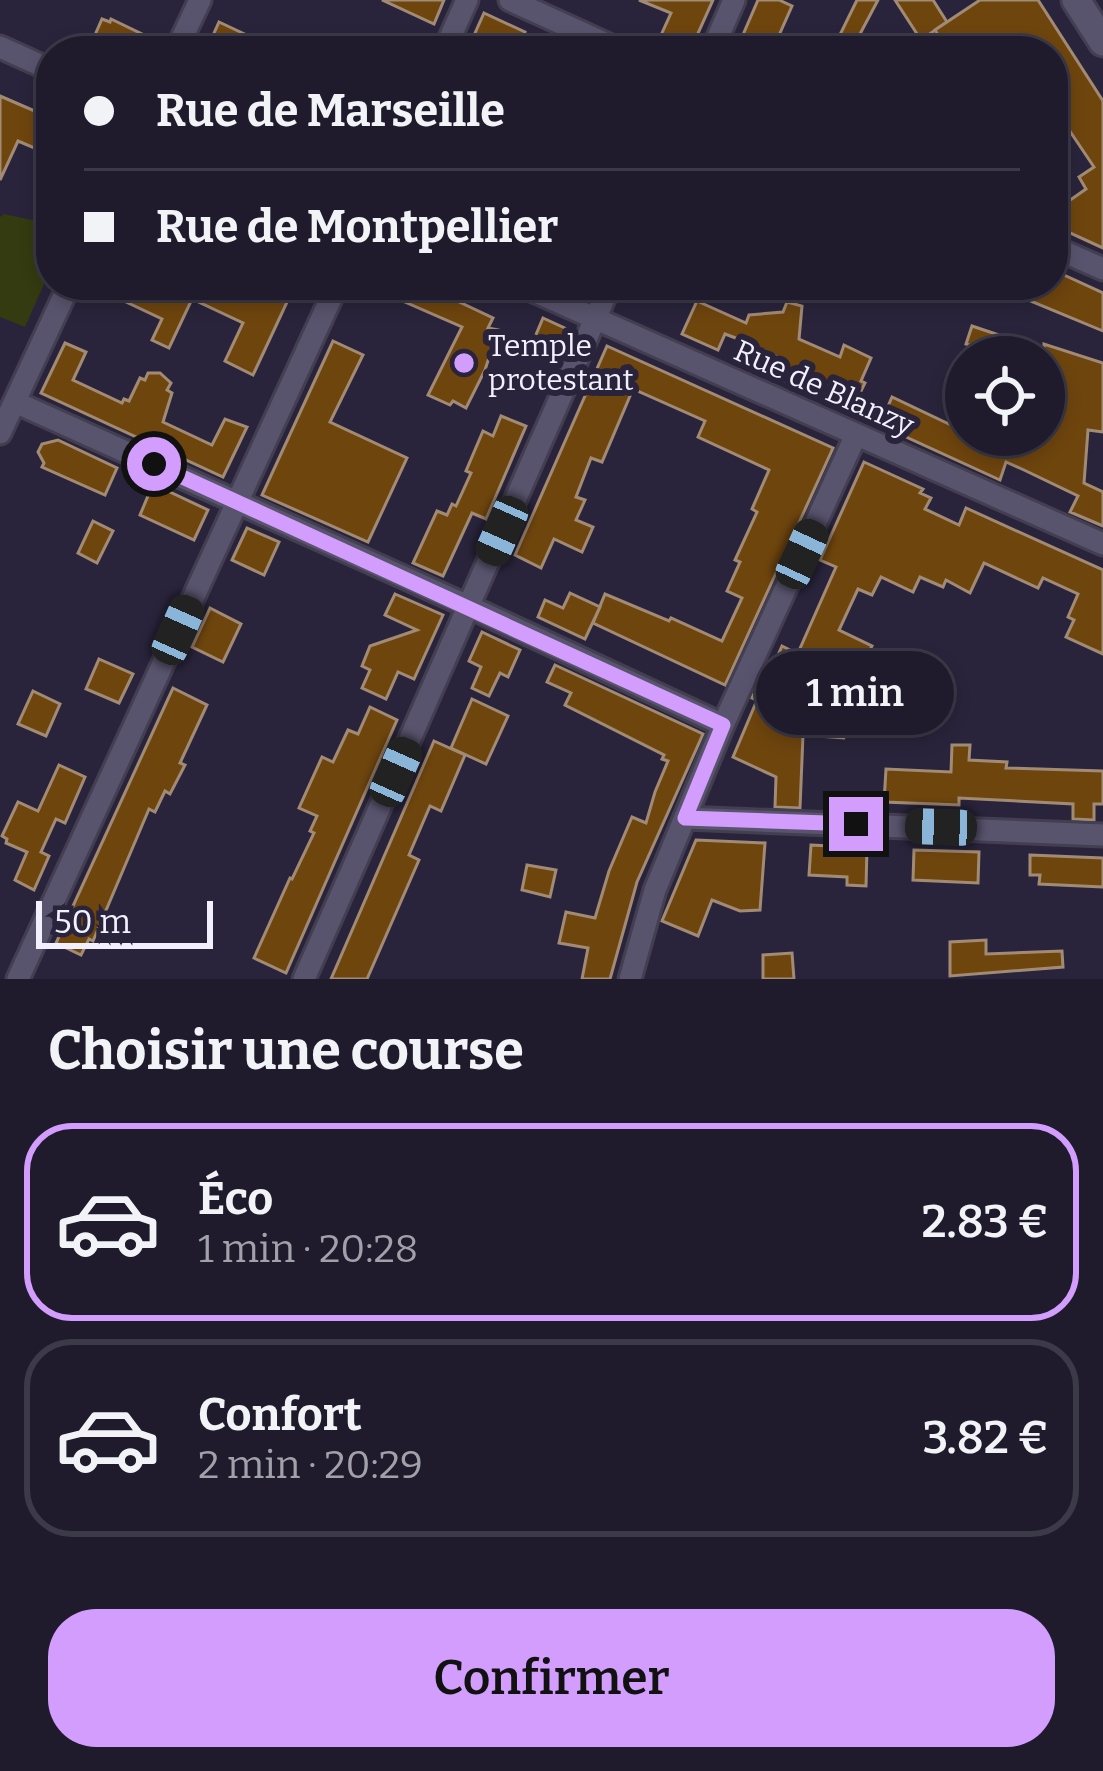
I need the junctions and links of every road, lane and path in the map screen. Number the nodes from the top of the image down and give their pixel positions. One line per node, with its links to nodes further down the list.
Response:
1 (200, 0): 6 (street)
2 (467, 0): 7 (street)
3 (510, 0): 8 (street)
4 (734, 0): 9 (street)
5 (1076, 0): 10 (street)
6 (183, 36)
7 (451, 36)
8 (589, 36)
9 (718, 36)
10 (1103, 42)
11 (0, 47): 12 (street)
12 (36, 63)
13 (1068, 254): 14 (street)
14 (1103, 269)
15 (62, 300): 20 (street)
16 (330, 300): 23 (street)
17 (553, 300): 19 (street, Rue de Blanzy)
18 (603, 300): 19 (street)
19 (595, 319): 22 (street, Rue de Blanzy); 25 (street)
20 (15, 402): 21 (street); 23 (street)
21 (0, 434)
22 (856, 435): 24 (street, Rue de Blanzy); 26 (street)
23 (237, 502): 25 (street); 29 (street)
24 (1103, 544)
25 (470, 607): 26 (street); 30 (street)
26 (723, 725): 27 (street)
27 (685, 818): 28 (street); 31 (street)
28 (1103, 835)
29 (17, 979)
30 (304, 979)
31 (630, 979)

